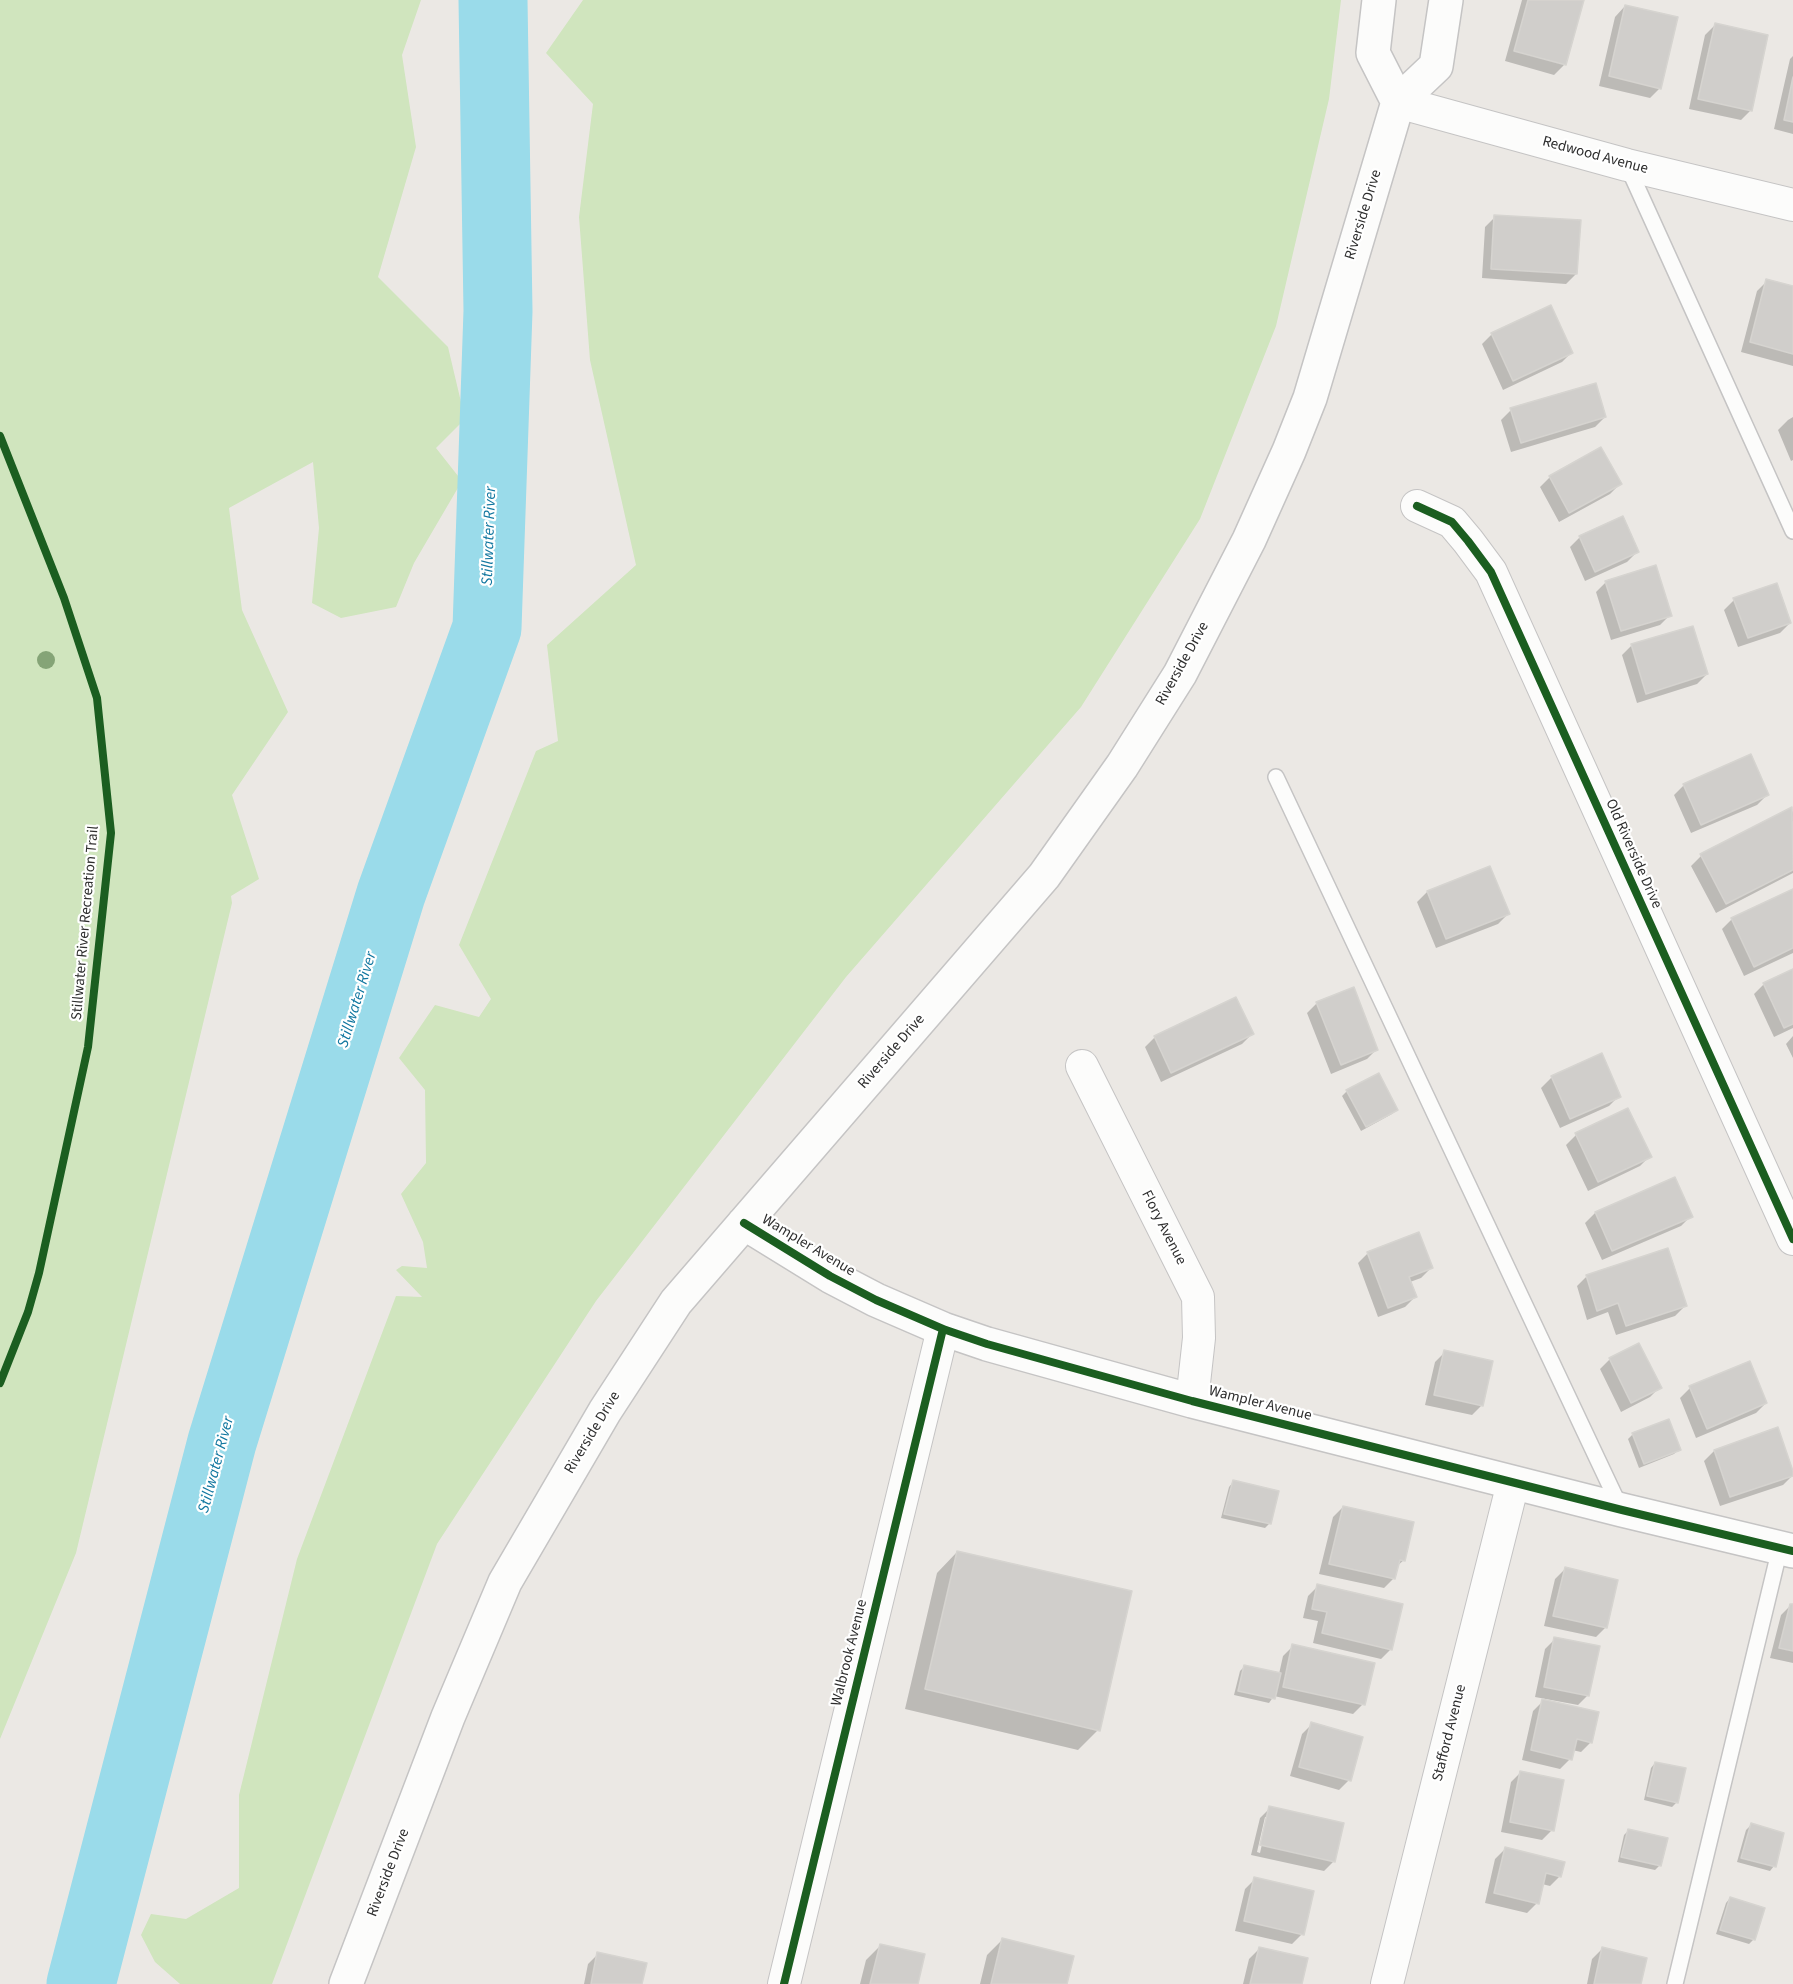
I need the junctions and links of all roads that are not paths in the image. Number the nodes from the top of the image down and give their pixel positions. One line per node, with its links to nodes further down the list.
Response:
1 (1379, 0): 3 (main road)
2 (1446, 0): 3 (main road, Riverside Drive)
3 (1398, 102): 4 (street, Redwood Avenue); 10 (main road, Riverside Drive)
4 (1627, 165): 5 (street, Redwood Avenue); 7 (lane)
5 (1793, 205)
6 (1418, 506): 11 (street, Old Riverside Drive)
7 (1793, 531)
8 (1276, 777): 15 (lane)
9 (1082, 1066): 13 (street, Flory Avenue)
10 (744, 1223): 12 (main road, Wampler Avenue); 17 (main road, Riverside Drive)
11 (1793, 1239)
12 (943, 1329): 13 (main road, Wampler Avenue); 18 (street, Walbrook Avenue)
13 (1192, 1401): 14 (main road, Wampler Avenue)
14 (1513, 1483): 15 (main road, Wampler Avenue); 19 (street, Stafford Avenue)
15 (1622, 1510): 16 (main road, Wampler Avenue)
16 (1787, 1549): 20 (lane)
17 (346, 1984)
18 (784, 1984)
19 (1388, 1984)
20 (1675, 1984)

